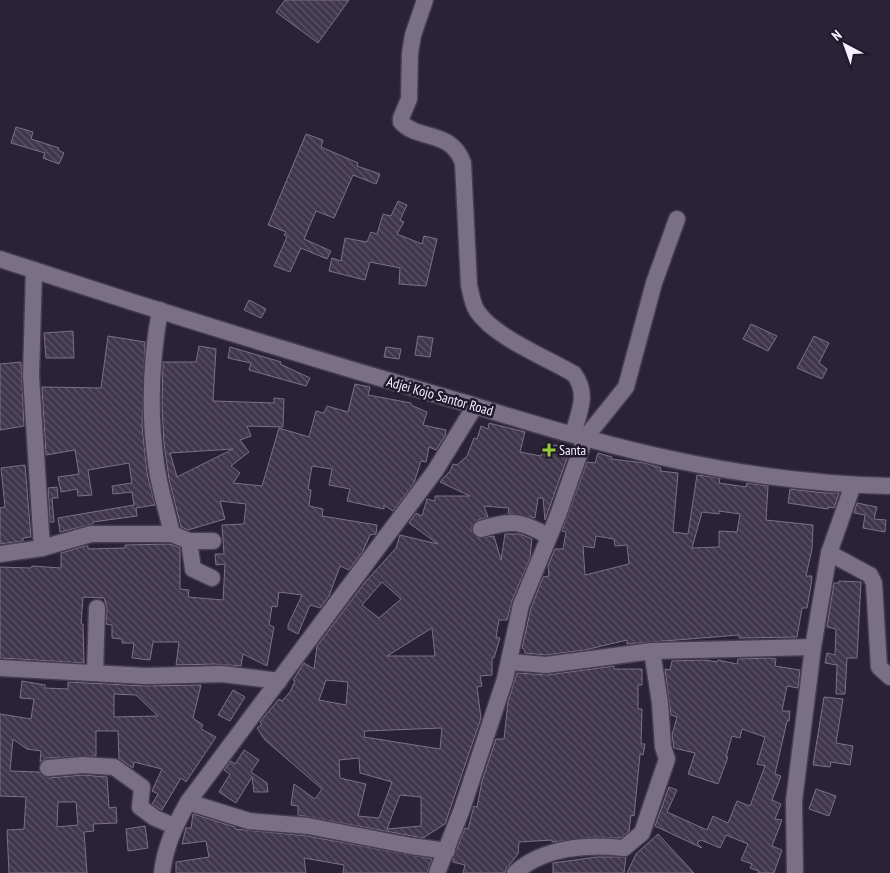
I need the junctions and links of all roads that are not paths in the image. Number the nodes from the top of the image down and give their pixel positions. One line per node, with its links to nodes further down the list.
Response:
1 (425, 0): 7 (street)
2 (677, 219): 7 (street)
3 (0, 259): 4 (street, Adjei Kojo Santor Road)
4 (34, 270): 5 (street, Adjei Kojo Santor Road); 15 (street)
5 (160, 310): 6 (street, Adjei Kojo Santor Road); 11 (street)
6 (476, 406): 7 (street, Adjei Kojo Santor Road); 26 (street)
7 (579, 436): 8 (street, Adjei Kojo Santor Road); 12 (street)
8 (853, 485): 9 (street, Adjei Kojo Santor Road); 16 (street)
9 (890, 486)
10 (481, 529): 12 (street)
11 (172, 534): 13 (street); 15 (street)
12 (548, 536): 22 (street)
13 (189, 541): 14 (street); 18 (street)
14 (213, 541)
15 (42, 548): 17 (street)
16 (829, 553): 20 (street); 25 (street)
17 (0, 554)
18 (212, 578)
19 (97, 608): 24 (street)
20 (814, 647): 21 (street); 34 (street)
21 (652, 651): 22 (street); 33 (street)
22 (510, 662): 30 (street)
23 (0, 668): 24 (street)
24 (95, 672): 26 (street)
25 (890, 677)
26 (279, 682): 28 (street)
27 (48, 768): 29 (street)
28 (188, 802): 29 (street); 30 (street)
29 (174, 826): 31 (street)
30 (446, 851): 32 (street)
31 (162, 873)
32 (437, 873)
33 (515, 873)
34 (795, 873)

